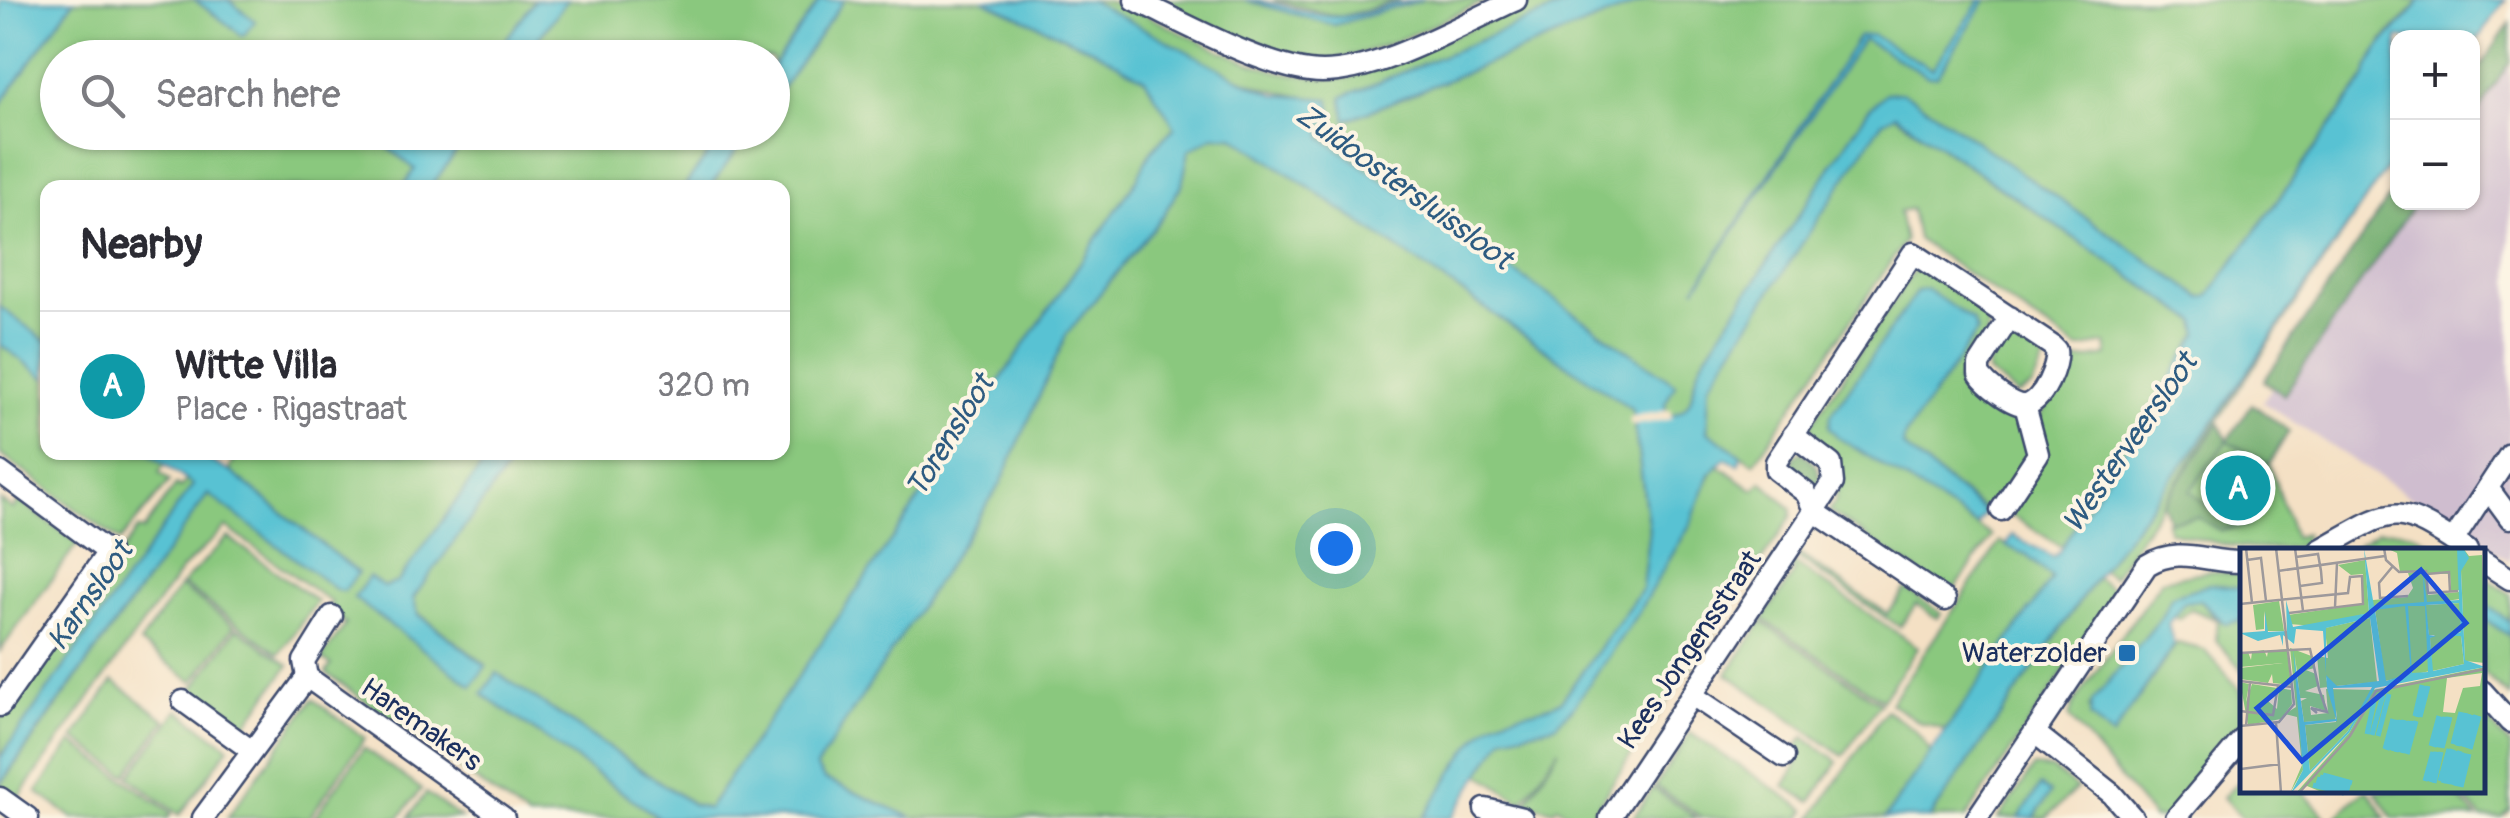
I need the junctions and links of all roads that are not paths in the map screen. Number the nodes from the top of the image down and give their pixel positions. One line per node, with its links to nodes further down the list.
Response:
1 (1135, 0): 2 (street)
2 (1516, 0)
3 (2010, 317): 4 (street); 4 (street); 5 (street)
4 (2026, 405): 9 (street)
5 (1793, 436): 10 (street); 10 (street, Kees Jongensstraat)
6 (2510, 454): 8 (street)
7 (0, 472): 23 (street)
8 (2488, 488): 11 (street); 12 (street)
9 (2000, 510)
10 (1815, 512): 17 (street); 21 (street, Kees Jongensstraat)
11 (2510, 518)
12 (2460, 546): 13 (street)
13 (2323, 548)
14 (2240, 562): 25 (street)
15 (2485, 563): 16 (street)
16 (2510, 579)
17 (1945, 600)
18 (332, 616): 19 (street)
19 (306, 677): 27 (street); 33 (street, Haremakers)
20 (2485, 694): 24 (street)
21 (1692, 695): 28 (street); 35 (street, Kees Jongensstraat)
22 (183, 700): 27 (street)
23 (0, 706)
24 (2510, 722)
25 (2035, 733): 36 (street); 37 (street)
26 (2240, 742): 38 (street)
27 (252, 751): 32 (street)
28 (1784, 757)
29 (0, 798): 31 (street)
30 (1485, 809): 34 (street)
31 (28, 818)
32 (202, 818)
33 (504, 818)
34 (1522, 818)
35 (1610, 818)
36 (1978, 818)
37 (2133, 818)
38 (2176, 818)

